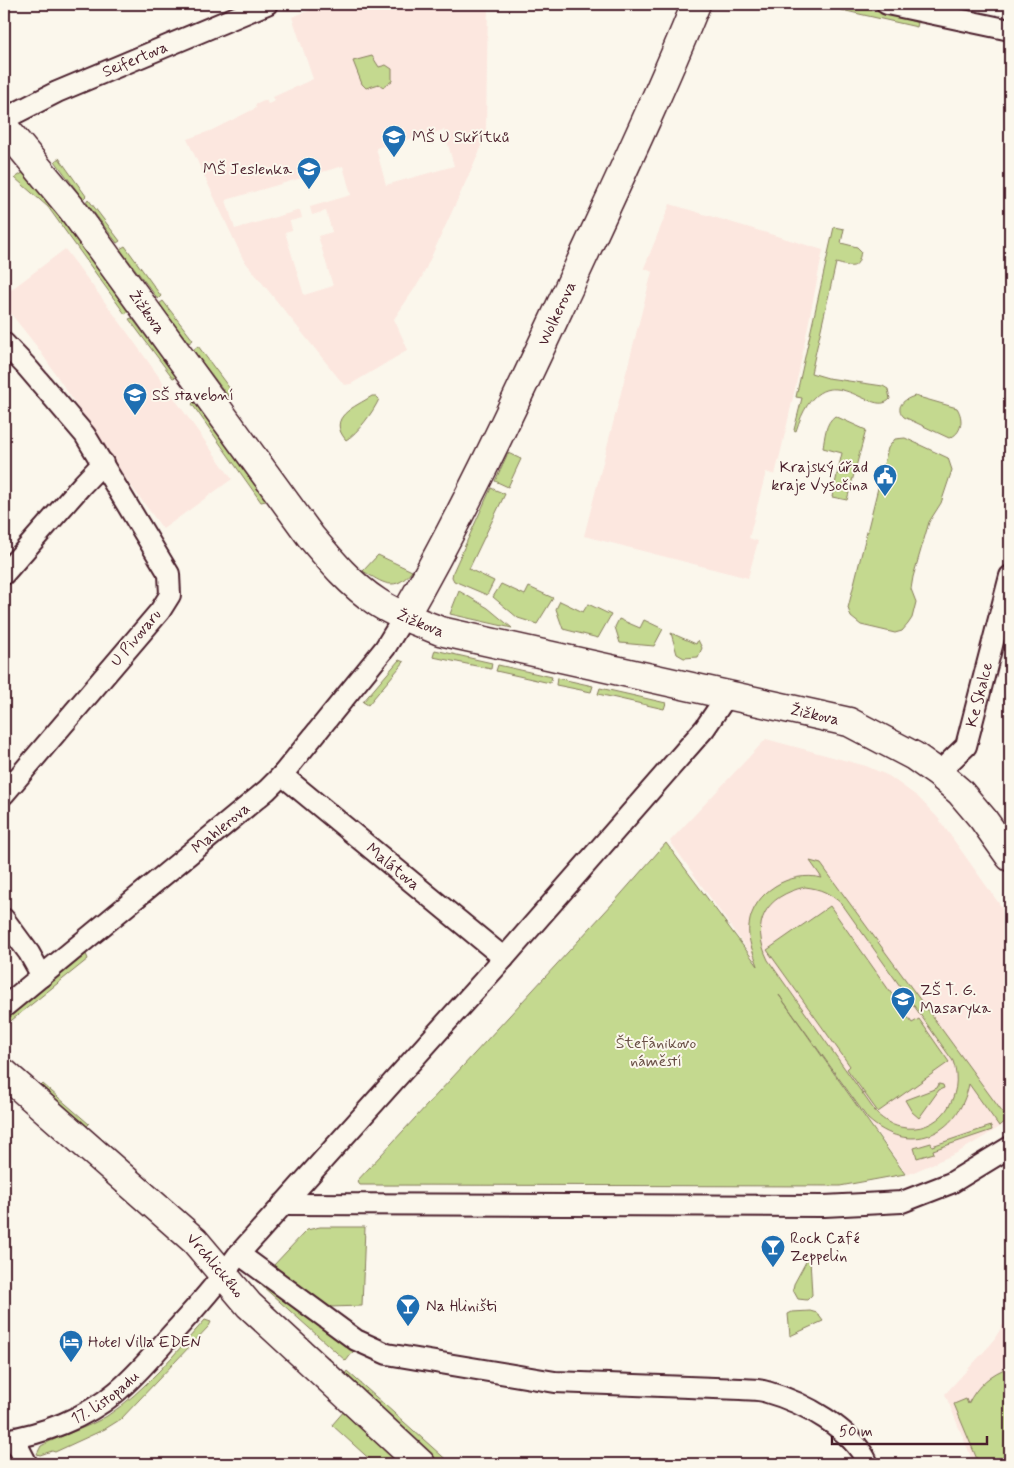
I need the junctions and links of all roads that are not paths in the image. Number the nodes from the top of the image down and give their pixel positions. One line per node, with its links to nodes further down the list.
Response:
1 (267, 4): 5 (street, Seifertova)
2 (696, 4): 11 (main road, Wolkerova)
3 (888, 4): 4 (street)
4 (1010, 30)
5 (4, 119)
6 (4, 127): 11 (main road, Žižkova)
7 (4, 343): 8 (street, U Pivovaru)
8 (103, 464): 9 (street); 15 (street, U Pivovaru)
9 (4, 574)
10 (1010, 576): 13 (street, Ke Skalce)
11 (404, 617): 12 (main road, Žižkova); 14 (street, Mahlerova)
12 (728, 694): 13 (main road, Žižkova); 18 (street)
13 (938, 773): 16 (main road, Žižkova)
14 (282, 775): 18 (street, Malátova); 19 (street, Mahlerova)
15 (4, 794)
16 (1010, 857)
17 (4, 919): 19 (street)
18 (504, 958): 23 (street)
19 (42, 976): 20 (street, Mahlerova)
20 (4, 1007)
21 (4, 1074): 24 (main road, Vrchlického)
22 (1010, 1147): 23 (street)
23 (284, 1204): 24 (street)
24 (232, 1264): 25 (street, 17. listopadu); 27 (main road, Vrchlického); 28 (street)
25 (9, 1439): 26 (street)
26 (27, 1464)
27 (421, 1464)
28 (868, 1464)

